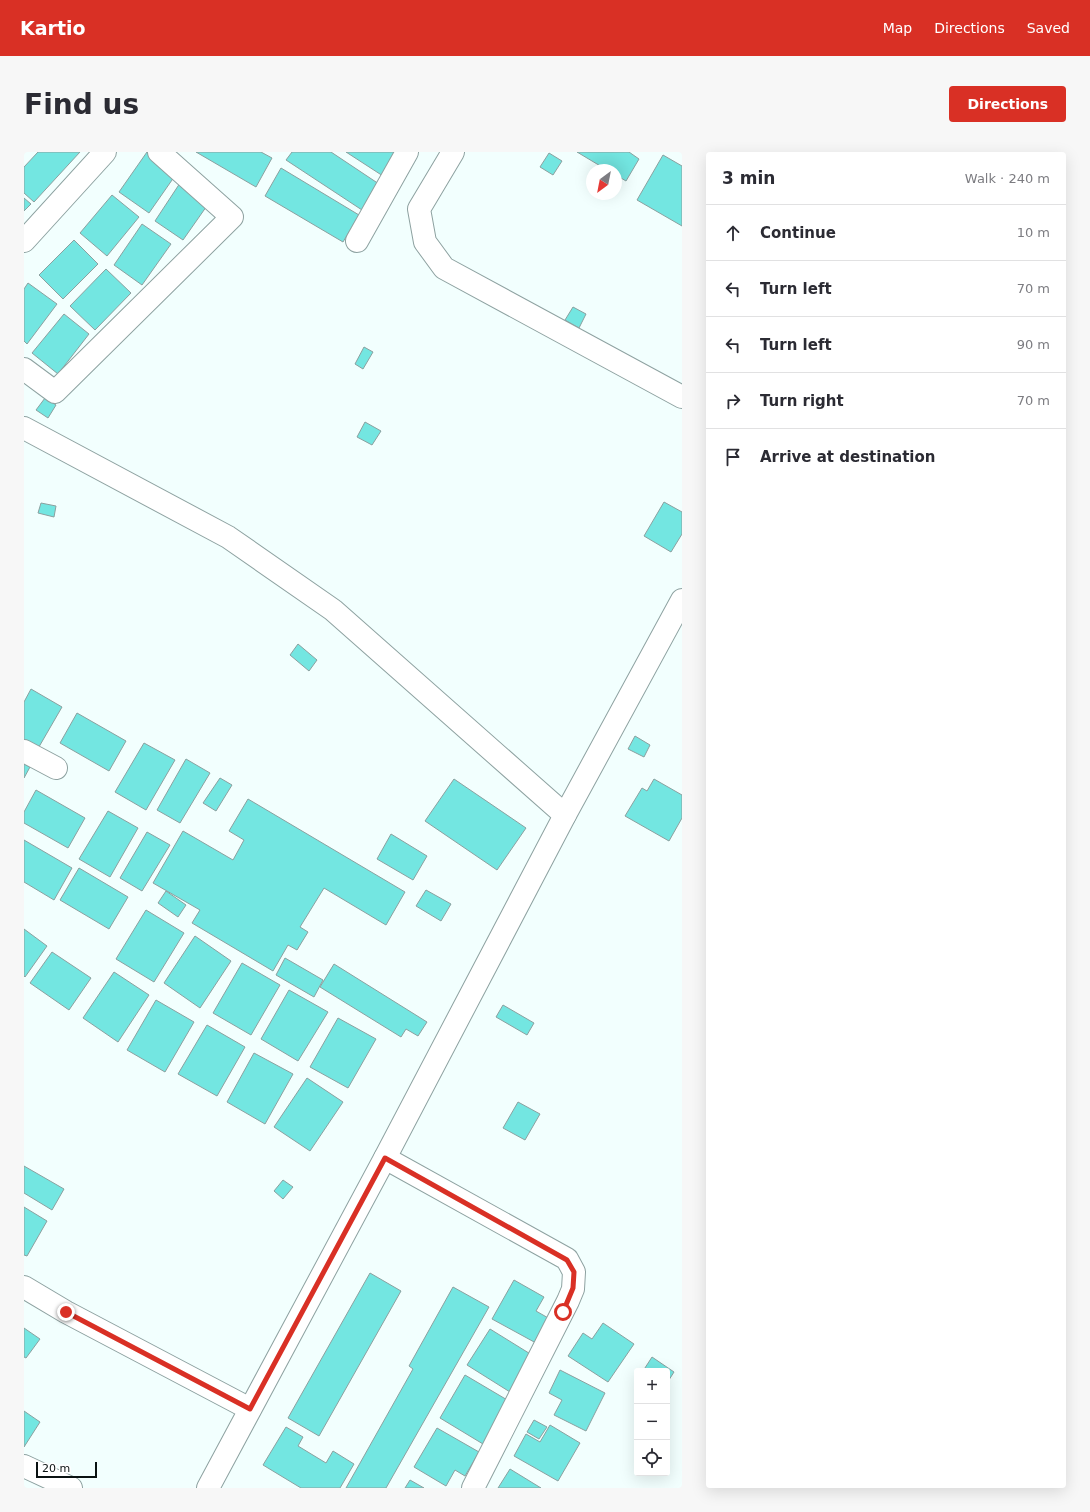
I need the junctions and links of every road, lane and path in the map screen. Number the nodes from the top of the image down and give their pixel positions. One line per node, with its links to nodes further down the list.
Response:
1 (105, 152): 6 (street)
2 (159, 152): 7 (street)
3 (407, 152): 5 (street)
4 (452, 152): 8 (street)
5 (357, 240)
6 (24, 241)
7 (24, 369)
8 (682, 398)
9 (24, 428): 13 (street)
10 (682, 600): 13 (street)
11 (24, 751): 12 (street)
12 (56, 768)
13 (565, 814): 14 (street)
14 (385, 1158): 16 (street); 20 (street)
15 (24, 1287): 16 (street)
16 (250, 1409): 19 (street)
17 (24, 1466): 18 (street)
18 (71, 1488)
19 (208, 1488)
20 (473, 1488)

